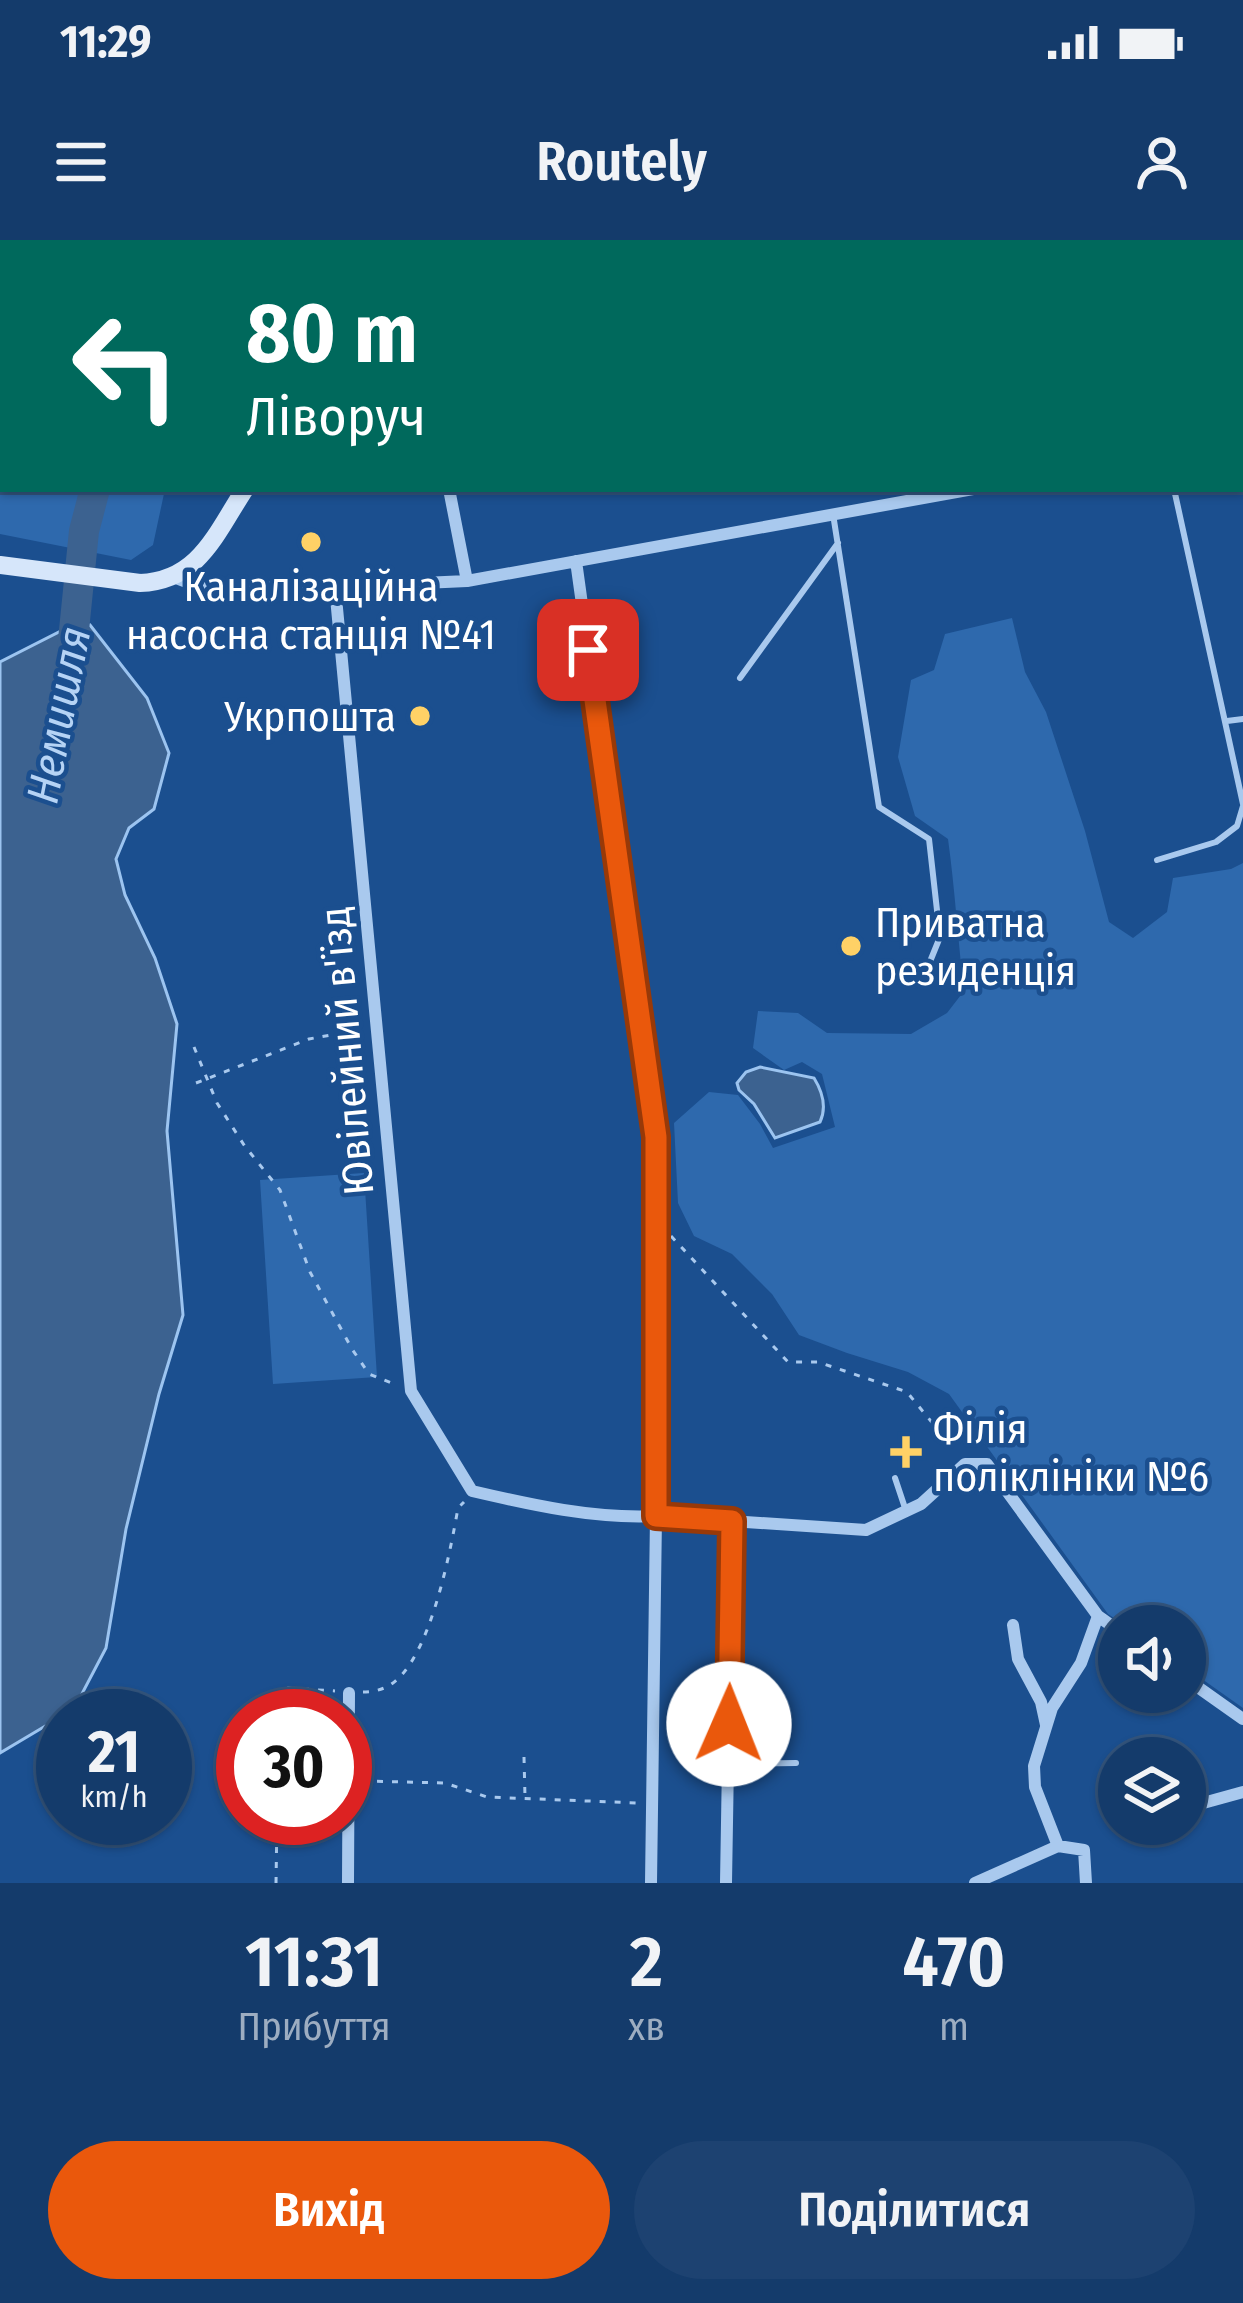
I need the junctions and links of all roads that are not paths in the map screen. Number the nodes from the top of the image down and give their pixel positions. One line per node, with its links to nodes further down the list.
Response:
1 (243, 492): 9 (main road)
2 (450, 492): 10 (street)
3 (957, 492): 5 (street)
4 (1175, 492): 14 (lane)
5 (833, 514): 6 (lane); 7 (street)
6 (838, 542): 12 (lane); 17 (lane)
7 (576, 561): 10 (street); 20 (street)
8 (0, 565): 9 (main road)
9 (172, 577): 11 (street)
10 (467, 581): 11 (street)
11 (335, 587): 20 (street, Ювілейний в'їзд)
12 (740, 678)
13 (1243, 719): 14 (lane)
14 (1227, 722): 15 (lane)
15 (1243, 805): 16 (lane)
16 (1157, 860)
17 (929, 964)
18 (895, 1478): 19 (lane)
19 (906, 1511): 21 (street); 22 (street)
20 (656, 1516): 21 (street); 34 (street)
21 (732, 1521): 28 (street)
22 (1098, 1616): 26 (street)
23 (1013, 1625): 26 (street)
24 (1206, 1693): 25 (street)
25 (1243, 1719)
26 (1046, 1726): 32 (street)
27 (796, 1763): 28 (lane)
28 (728, 1764): 35 (street)
29 (1243, 1792): 30 (street)
30 (1206, 1802)
31 (348, 1845): 33 (street)
32 (1058, 1846): 36 (street); 37 (street)
33 (348, 1883)
34 (651, 1883)
35 (726, 1883)
36 (975, 1883)
37 (1086, 1883)

